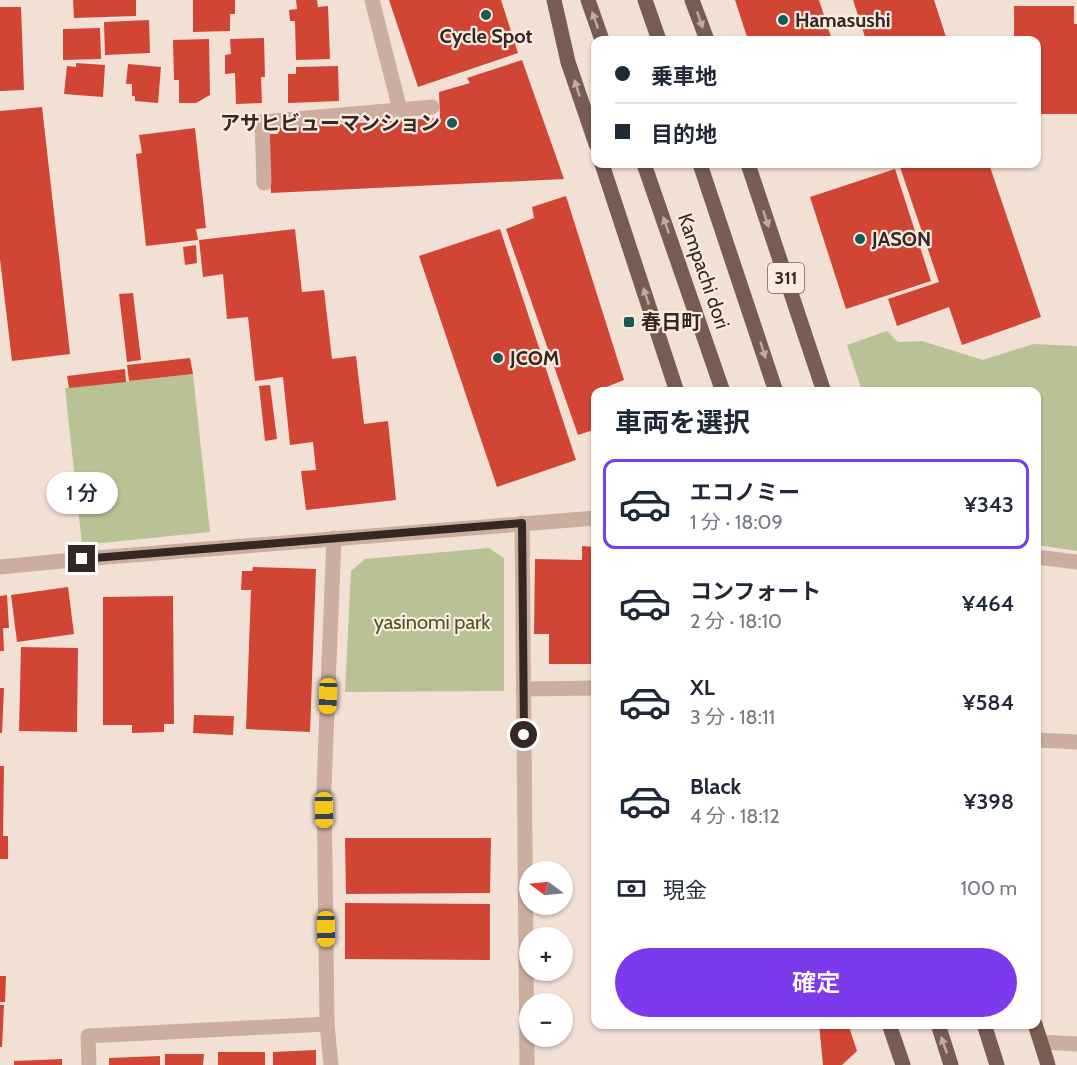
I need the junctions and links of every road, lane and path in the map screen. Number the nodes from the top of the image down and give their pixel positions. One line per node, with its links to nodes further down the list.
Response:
1 (372, 0): 10 (street)
2 (554, 0): 11 (main road, one-way to 2)
3 (588, 0): 6 (main road, one-way to 3)
4 (645, 0): 7 (main road)
5 (692, 0): 8 (main road, one-way to 8)
6 (601, 36)
7 (658, 36)
8 (706, 36)
9 (432, 107): 10 (street)
10 (400, 110): 16 (street)
11 (591, 129)
12 (603, 168): 17 (main road, one-way to 12)
13 (645, 168): 18 (main road, Kampachi dori, one-way to 13)
14 (701, 168): 19 (main road, Kampachi dori / 311, one-way to 19)
15 (749, 168): 20 (main road, 311, one-way to 20)
16 (264, 183)
17 (675, 387)
18 (721, 387)
19 (774, 387)
20 (822, 387)
21 (591, 518): 22 (street)
22 (522, 523): 23 (street); 27 (street)
23 (334, 538): 26 (street); 31 (street)
24 (1041, 558): 25 (street)
25 (1077, 562)
26 (0, 567)
27 (523, 688): 28 (street); 40 (street)
28 (591, 688)
29 (1041, 740): 30 (street)
30 (1077, 742)
31 (327, 1024): 38 (street); 39 (street)
32 (891, 1029): 41 (main road)
33 (940, 1029): 42 (main road, one-way to 33)
34 (986, 1029): 43 (main road)
35 (1037, 1029): 36 (main road)
36 (1041, 1042): 37 (street); 44 (main road); 45 (main road)
37 (1077, 1044)
38 (89, 1065)
39 (331, 1065)
40 (527, 1065)
41 (903, 1065)
42 (951, 1065)
43 (997, 1065)
44 (1036, 1065)
45 (1048, 1065)

